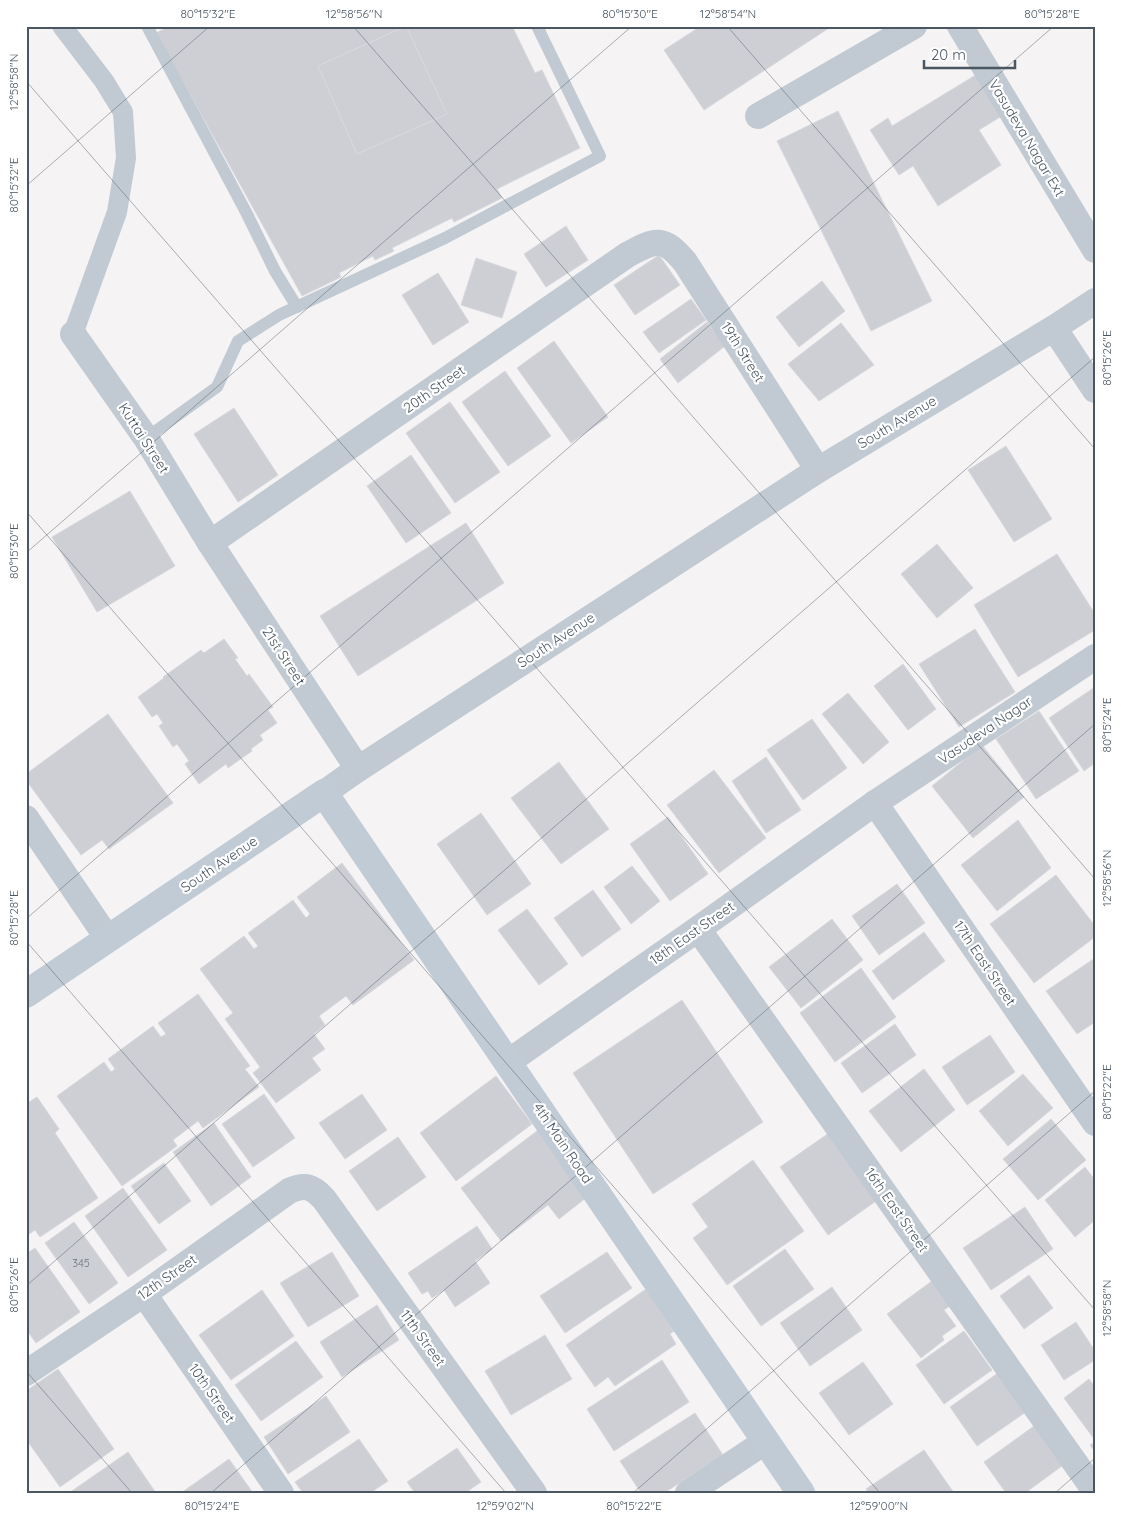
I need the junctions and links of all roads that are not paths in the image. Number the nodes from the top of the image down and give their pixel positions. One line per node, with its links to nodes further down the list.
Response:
1 (62, 26): 12 (street)
2 (147, 26): 10 (lane)
3 (536, 26): 10 (lane)
4 (914, 26): 6 (street)
5 (960, 26): 8 (street, Vasudeva Nagar Ext)
6 (758, 116)
7 (661, 242): 15 (street, 19th Street); 16 (street, 20th Street)
8 (1095, 250)
9 (1095, 301): 11 (street, South Avenue)
10 (297, 306): 14 (lane)
11 (1054, 328): 13 (street); 15 (street, South Avenue)
12 (74, 334): 14 (street, Kuttai Street)
13 (1095, 390)
14 (146, 438): 16 (street, Kuttai Street)
15 (818, 470): 18 (street, South Avenue)
16 (210, 543): 18 (street, 21st Street)
17 (1095, 657): 20 (street, Vasudeva Nagar)
18 (358, 769): 19 (street, South Avenue)
19 (324, 793): 23 (main road, South Avenue); 25 (main road, 4th Main Road)
20 (875, 803): 22 (street, 18th East Street); 26 (street, 17th East Street)
21 (26, 818): 23 (street)
22 (698, 929): 25 (street, 18th East Street); 31 (street, 16th East Street)
23 (108, 939): 24 (main road, South Avenue)
24 (26, 994)
25 (508, 1062): 30 (main road, 4th Main Road)
26 (1095, 1123)
27 (308, 1187): 28 (street, 12th Street); 33 (street, 11th Street)
28 (144, 1294): 29 (street, 12th Street); 32 (street, 10th Street)
29 (26, 1373)
30 (766, 1442): 34 (street); 35 (main road, 4th Main Road)
31 (1095, 1491)
32 (282, 1493)
33 (534, 1493)
34 (688, 1493)
35 (801, 1493)

